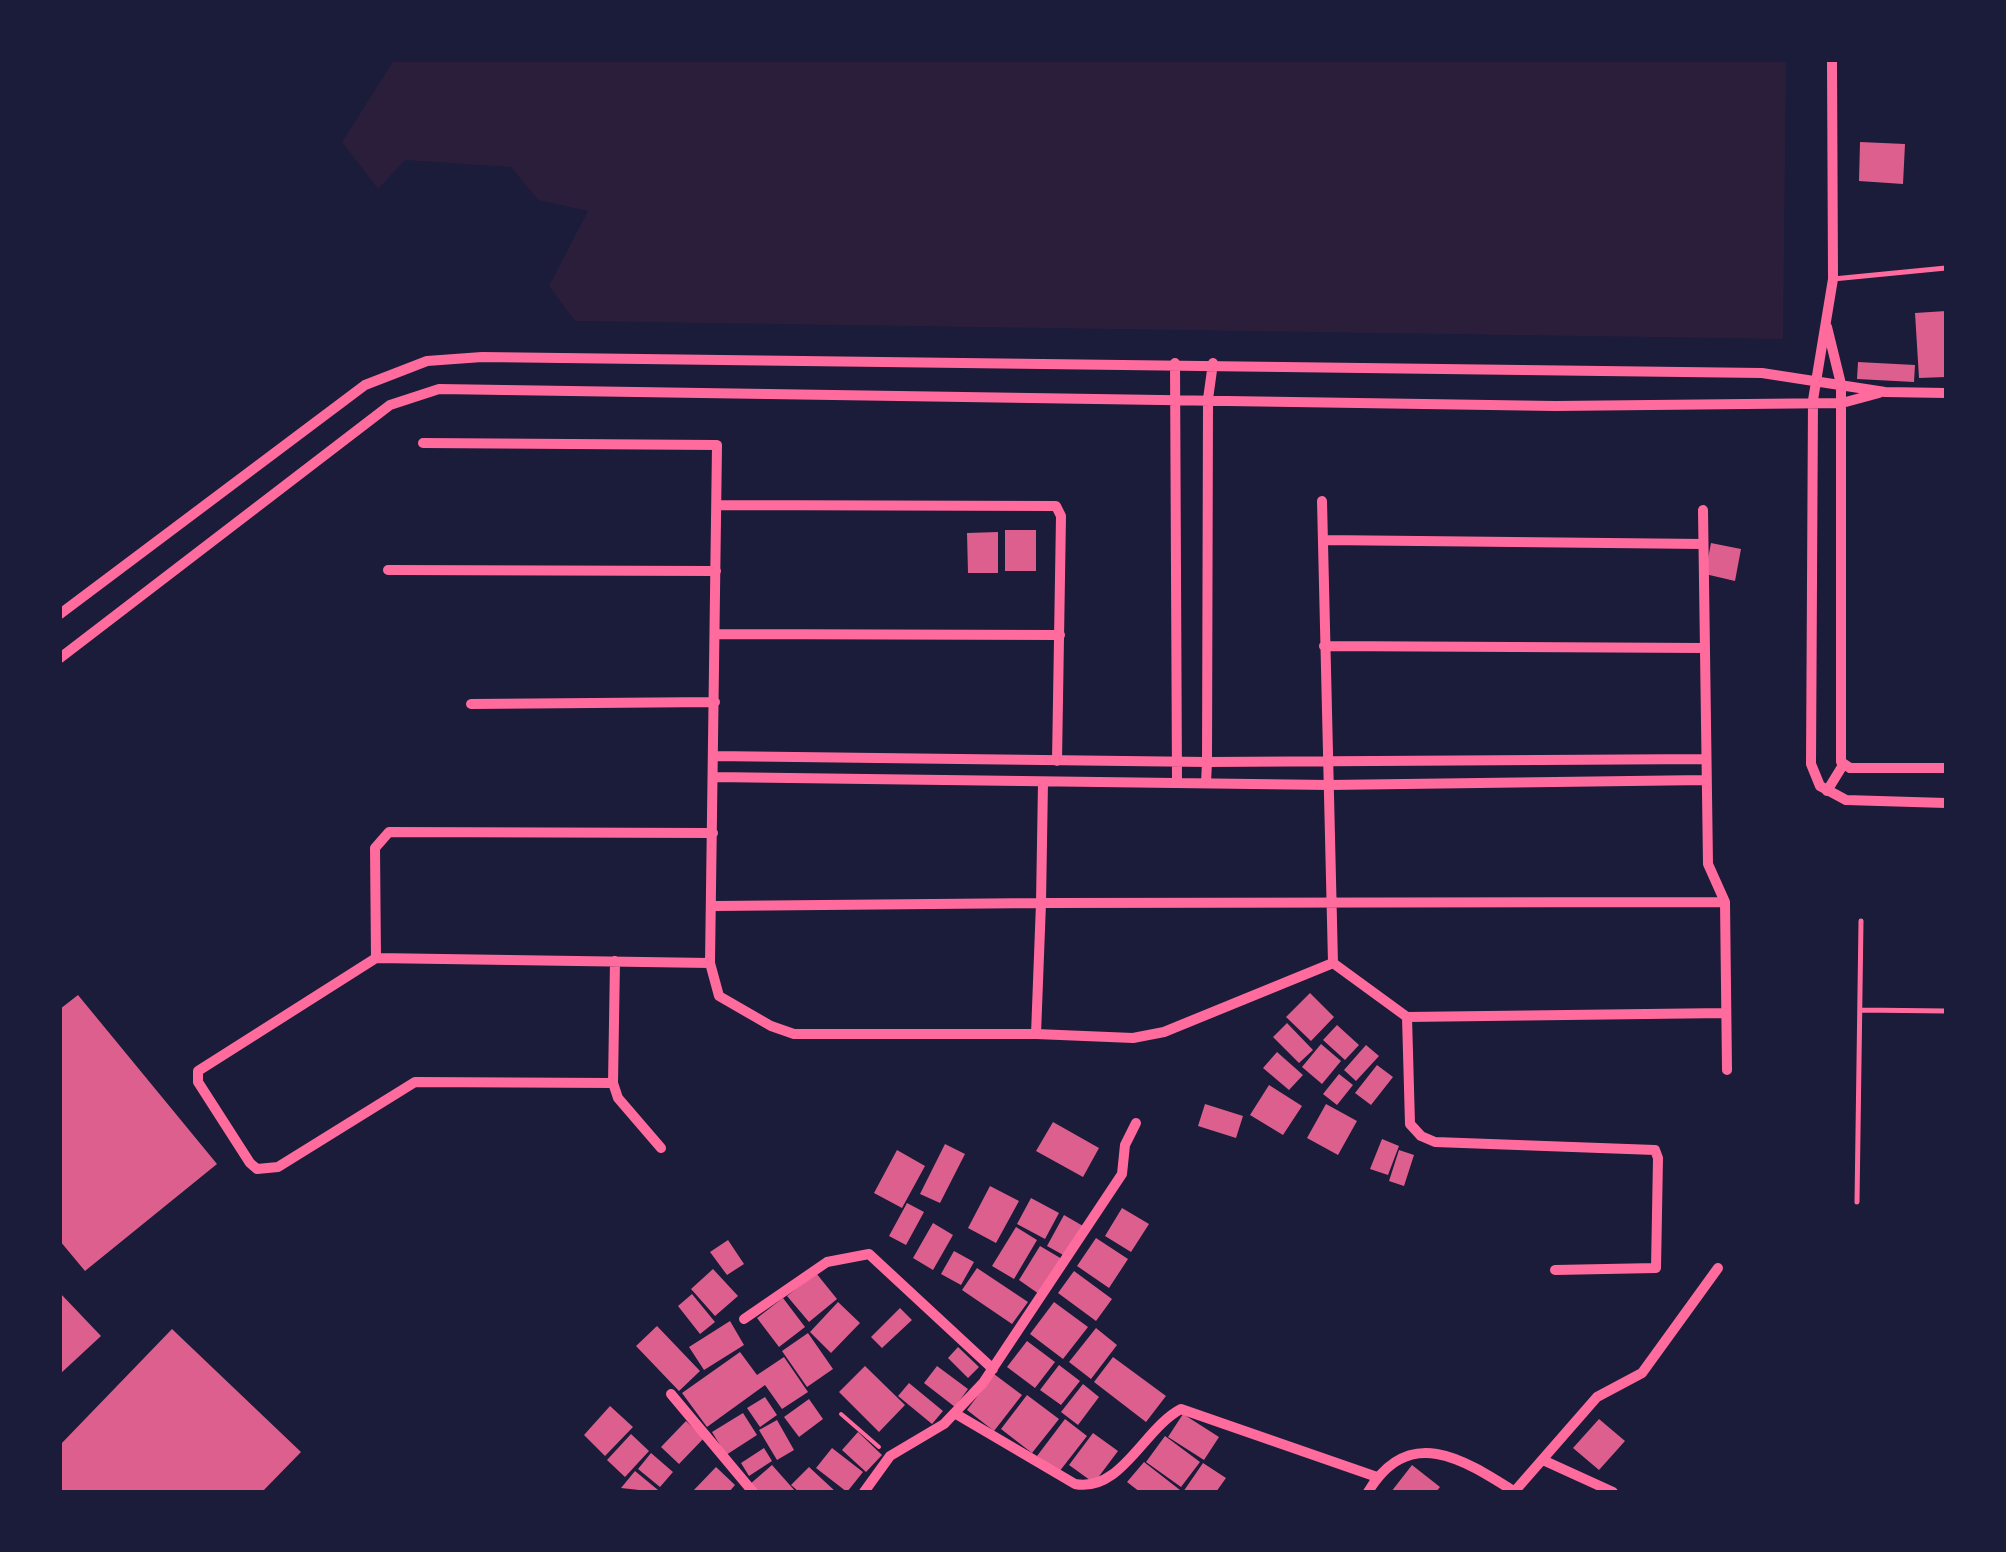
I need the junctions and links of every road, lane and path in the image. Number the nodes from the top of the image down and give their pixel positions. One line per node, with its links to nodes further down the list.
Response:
1 (1832, 60): 3 (street)
2 (1946, 268): 3 (lane)
3 (1833, 279): 4 (street)
4 (1827, 325): 7 (street); 8 (street)
5 (1176, 363): 6 (street); 11 (street); 23 (street)
6 (1213, 363): 7 (street); 12 (street)
7 (1814, 378): 8 (street); 13 (street)
8 (1842, 384): 9 (street); 14 (street)
9 (1885, 392): 10 (street); 14 (street)
10 (1946, 393)
11 (1176, 399): 12 (street); 28 (street); 36 (street)
12 (1208, 399): 13 (street); 34 (street)
13 (1813, 400): 14 (street); 45 (street)
14 (1842, 403): 37 (street)
15 (423, 443): 17 (street)
16 (1322, 501): 19 (street)
17 (717, 506): 22 (street); 25 (street)
18 (1703, 510): 20 (street)
19 (1324, 540): 20 (street); 26 (street)
20 (1703, 544): 27 (street)
21 (388, 570): 22 (street)
22 (716, 571): 24 (street)
23 (60, 614)
24 (716, 634): 25 (street); 29 (street)
25 (1060, 634): 33 (street)
26 (1324, 646): 27 (street); 35 (street)
27 (1705, 648): 32 (street)
28 (60, 658)
29 (715, 702): 30 (street); 31 (street)
30 (470, 704)
31 (712, 756): 33 (street); 39 (street)
32 (1706, 759): 35 (street); 40 (street)
33 (1057, 761): 36 (street)
34 (1207, 762): 35 (street); 36 (street); 43 (street)
35 (1327, 762): 44 (street)
36 (1178, 763): 42 (street)
37 (1842, 764): 38 (street); 45 (street)
38 (1946, 768)
39 (713, 777): 41 (street); 47 (street)
40 (1705, 780): 44 (street); 48 (street)
41 (1043, 782): 42 (street); 49 (street)
42 (1177, 782): 43 (street)
43 (1206, 783): 44 (street)
44 (1329, 784): 50 (street)
45 (1827, 791): 46 (street)
46 (1946, 803)
47 (713, 832): 51 (street); 53 (street)
48 (1725, 902): 50 (street); 59 (street)
49 (1041, 903): 50 (street); 51 (street); 61 (street)
50 (1330, 904): 55 (street)
51 (714, 906): 56 (street)
52 (1861, 921): 57 (lane)
53 (376, 958): 54 (street); 63 (street)
54 (614, 961): 56 (street); 63 (street)
55 (1333, 962): 60 (street); 61 (street)
56 (710, 964): 61 (street)
57 (1860, 1010): 58 (lane); 66 (lane)
58 (1946, 1010)
59 (1726, 1013): 60 (street); 62 (street)
60 (1407, 1017): 68 (street)
61 (1036, 1034)
62 (1726, 1070)
63 (613, 1084): 65 (street)
64 (1136, 1123): 70 (street)
65 (661, 1148)
66 (1857, 1202)
67 (1718, 1268): 75 (street)
68 (1555, 1270)
69 (744, 1319): 70 (street)
70 (993, 1369): 73 (street)
71 (670, 1394): 77 (street)
72 (841, 1414): 74 (path)
73 (956, 1414): 74 (street); 76 (street)
74 (890, 1456): 78 (street)
75 (1545, 1461): 80 (street); 81 (street)
76 (1377, 1477): 79 (street); 80 (street)
77 (752, 1492)
78 (864, 1492)
79 (1368, 1492)
80 (1515, 1492)
81 (1613, 1492)

